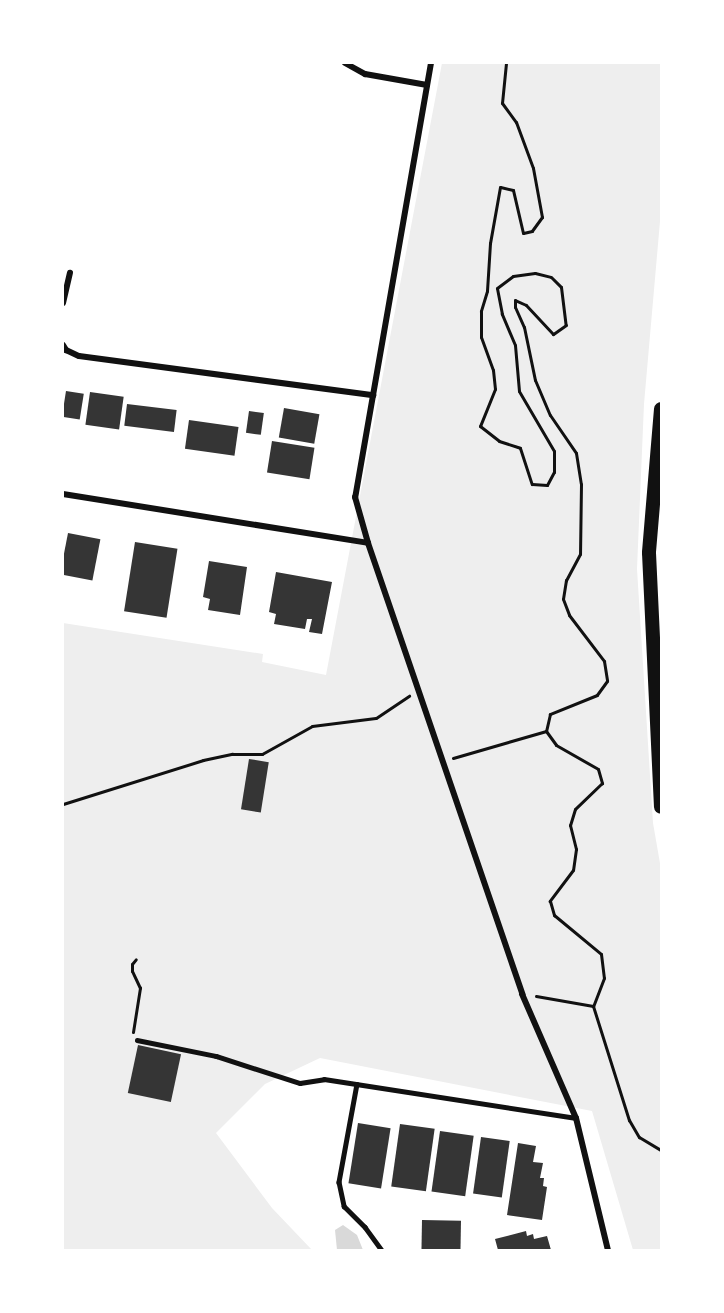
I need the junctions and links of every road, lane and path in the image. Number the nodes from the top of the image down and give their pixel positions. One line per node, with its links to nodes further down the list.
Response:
1 (345, 63): 4 (street)
2 (431, 63): 4 (street)
3 (506, 63): 13 (path)
4 (427, 85): 8 (street)
5 (70, 273): 6 (street)
6 (63, 303)
7 (63, 345): 8 (street)
8 (373, 395): 11 (street)
9 (661, 409): 16 (main road)
10 (63, 494): 11 (street)
11 (368, 543): 12 (street)
12 (417, 690): 14 (street); 15 (path)
13 (546, 730): 14 (path); 19 (path)
14 (442, 761): 18 (street)
15 (63, 804)
16 (661, 807)
17 (136, 959): 20 (path)
18 (522, 994): 19 (path); 22 (street)
19 (593, 1006): 23 (path)
20 (137, 1040): 21 (lane)
21 (357, 1084): 22 (lane); 24 (lane)
22 (576, 1118): 25 (street)
23 (661, 1150)
24 (382, 1250)
25 (608, 1250)

